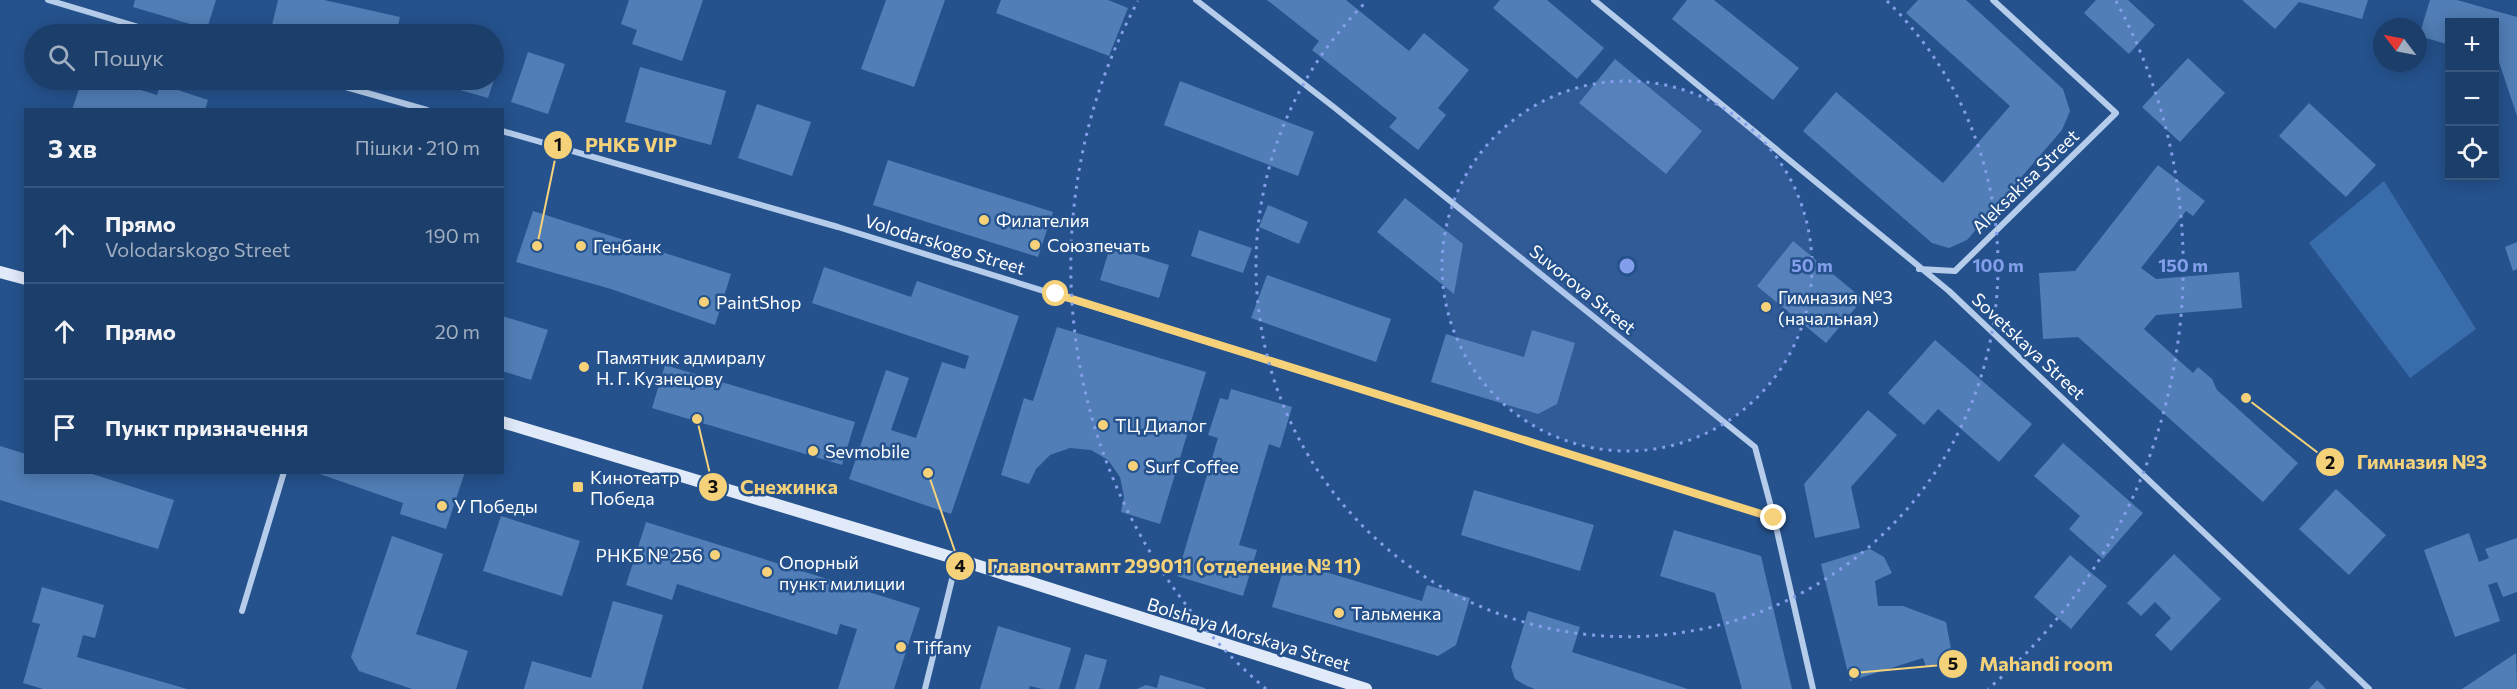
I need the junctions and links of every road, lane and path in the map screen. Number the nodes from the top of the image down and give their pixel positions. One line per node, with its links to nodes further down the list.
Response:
1 (48, 0): 5 (street)
2 (1594, 0): 9 (street, Sovetskaya Street)
3 (1993, 0): 9 (street, Aleksakisa Street)
4 (1200, 1): 14 (street, Suvorova Street)
5 (128, 24)
6 (356, 90): 7 (street)
7 (420, 108)
8 (504, 132): 14 (street, Volodarskogo Street)
9 (1919, 269): 20 (street, Sovetskaya Street)
10 (0, 272): 11 (main road)
11 (24, 278)
12 (504, 423): 15 (main road, Bolshaya Morskaya Street)
13 (283, 474): 16 (street)
14 (1774, 518): 19 (street, Suvorova Street)
15 (957, 559): 17 (street); 18 (main road, Bolshaya Morskaya Street)
16 (242, 611)
17 (925, 689)
18 (1365, 689)
19 (1814, 689)
20 (2369, 689)

